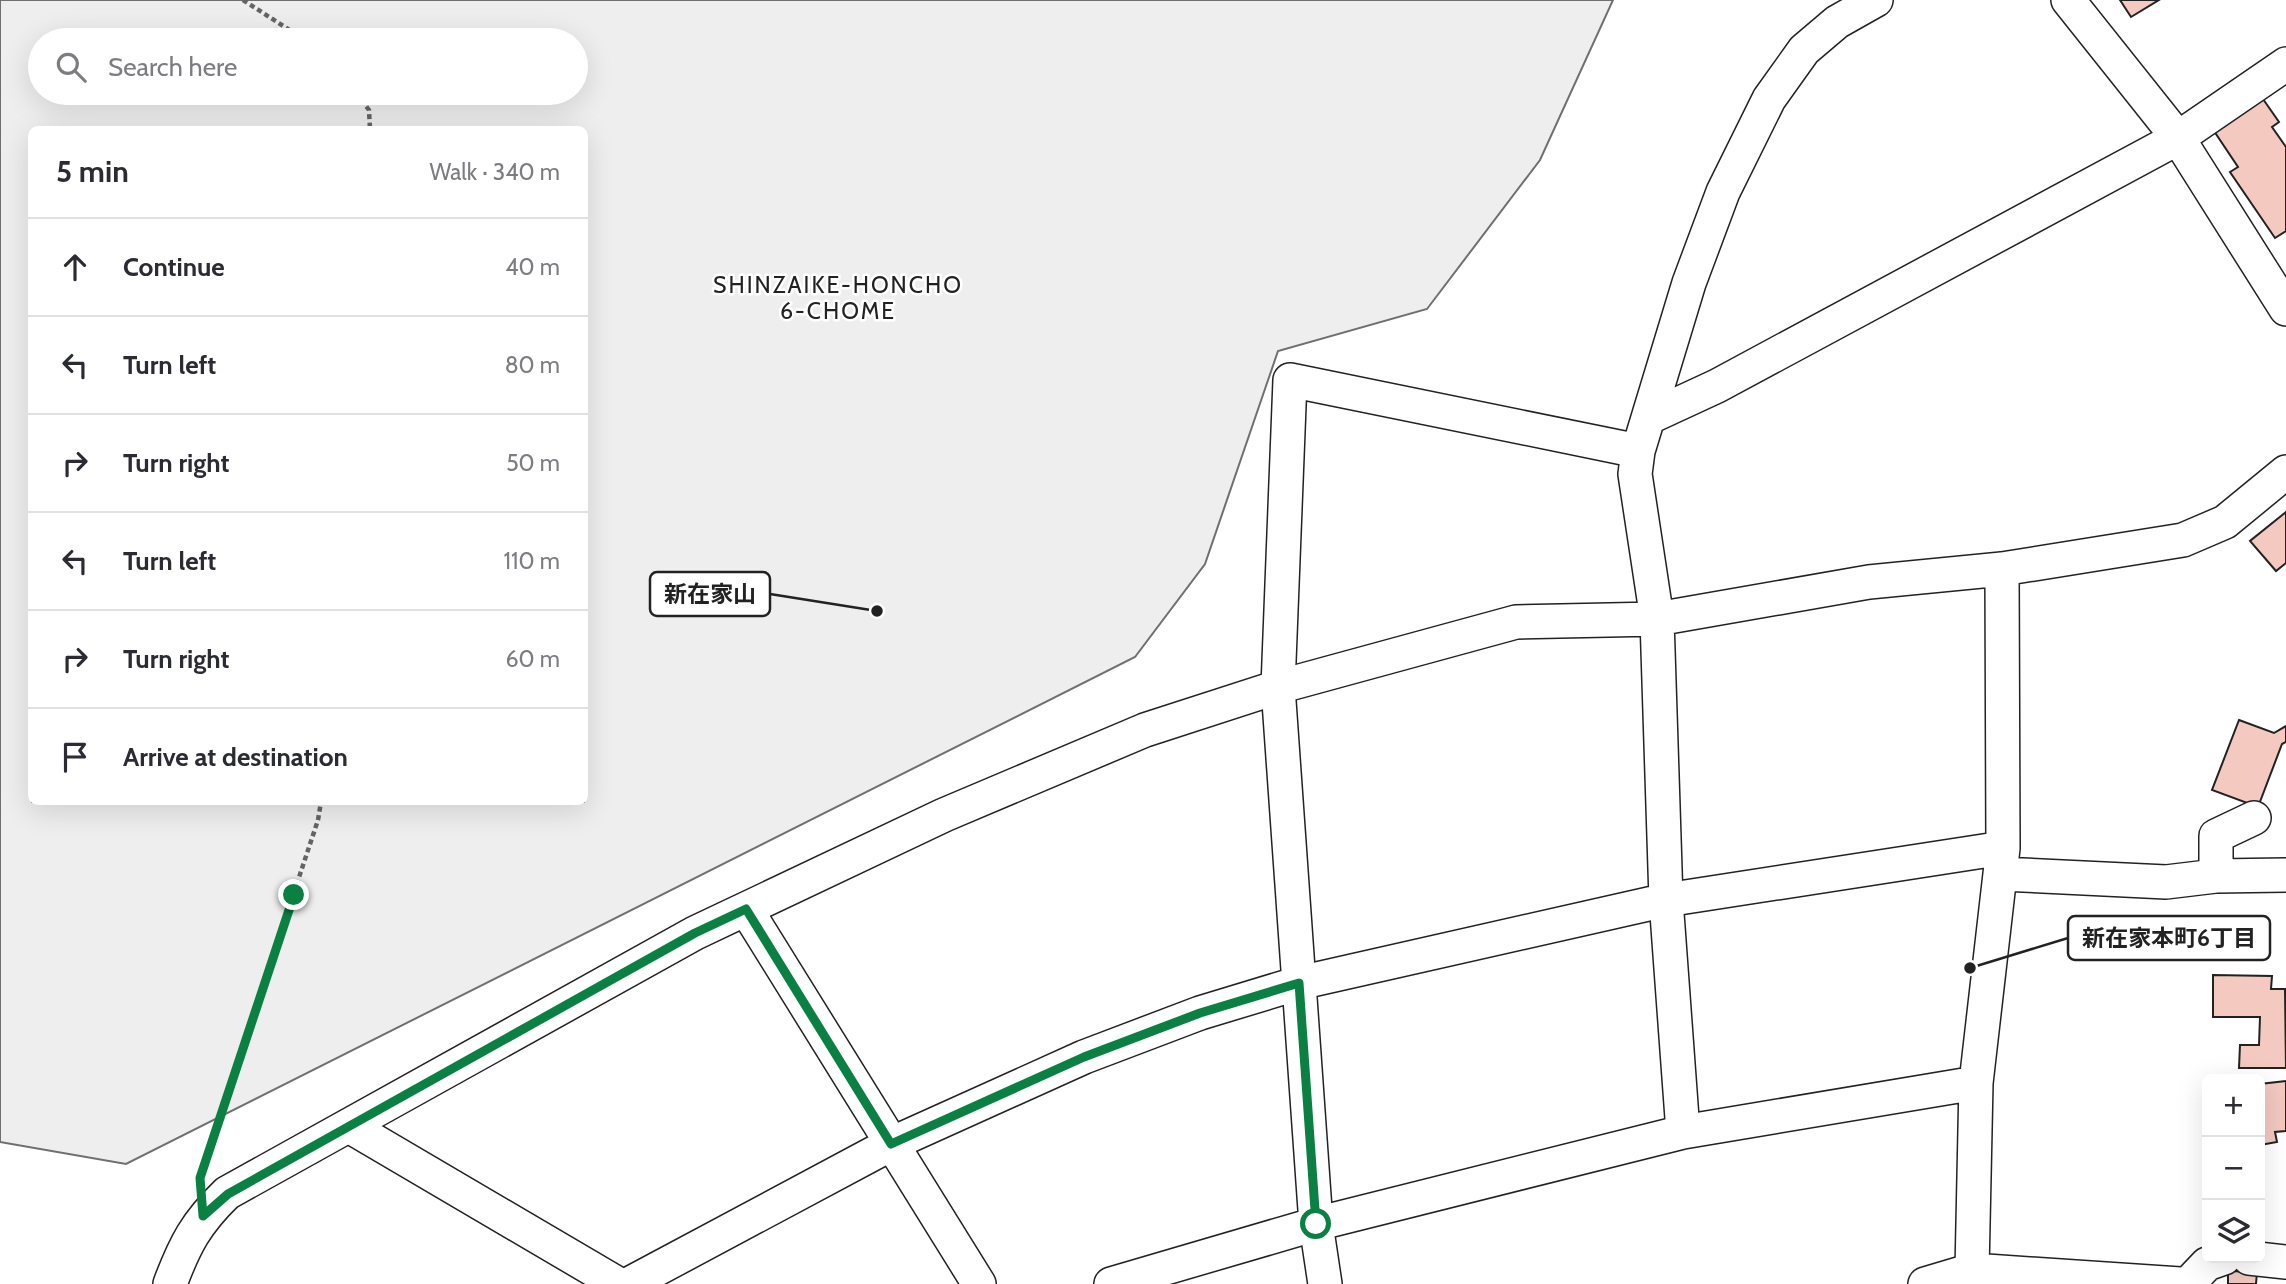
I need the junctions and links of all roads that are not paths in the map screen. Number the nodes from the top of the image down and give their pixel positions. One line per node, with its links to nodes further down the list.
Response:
1 (1876, 0): 6 (street)
2 (2068, 0): 4 (street)
3 (2286, 64): 4 (street)
4 (2178, 138): 5 (street); 6 (street)
5 (2286, 309)
6 (1650, 417): 7 (street)
7 (1638, 451): 10 (street); 11 (street)
8 (2286, 472): 9 (street)
9 (2002, 569): 10 (street); 13 (street)
10 (1657, 619): 11 (street); 16 (street)
11 (1279, 687): 17 (street); 18 (street)
12 (2254, 818): 15 (street)
13 (2002, 861): 15 (street); 16 (street); 19 (street)
14 (2286, 875): 15 (street)
15 (2216, 876)
16 (1666, 900): 18 (street); 21 (street)
17 (746, 909): 20 (street); 22 (street)
18 (1299, 983): 22 (street); 23 (street)
19 (1976, 1083): 21 (street); 27 (street)
20 (349, 1126): 28 (street); 29 (street)
21 (1683, 1132): 23 (street)
22 (891, 1144): 30 (street); 31 (street)
23 (1316, 1224): 32 (street); 33 (street)
24 (2265, 1260): 25 (street)
25 (2286, 1262)
26 (2210, 1263): 36 (street)
27 (1972, 1270): 34 (street); 35 (street)
28 (170, 1284)
29 (618, 1284)
30 (629, 1284)
31 (979, 1284)
32 (1111, 1284)
33 (1325, 1284)
34 (1925, 1284)
35 (2180, 1284)
36 (2188, 1284)

